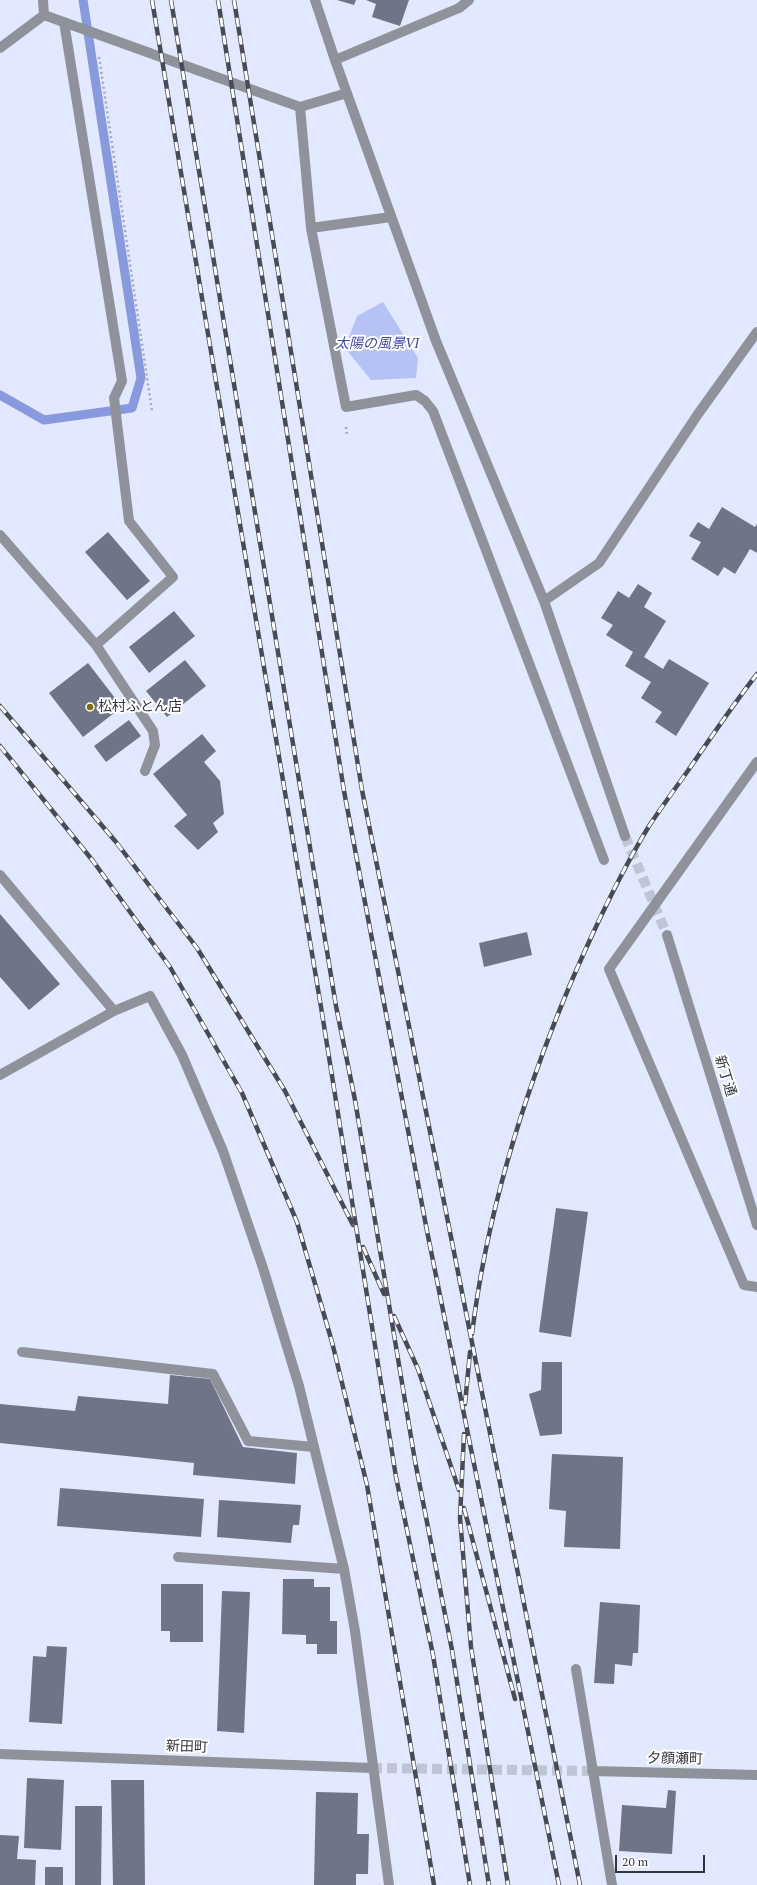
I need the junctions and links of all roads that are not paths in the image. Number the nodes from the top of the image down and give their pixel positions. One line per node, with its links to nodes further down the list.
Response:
1 (43, 0): 4 (street)
2 (315, 0): 7 (street)
3 (469, 0): 7 (street)
4 (44, 15): 5 (street); 6 (street)
5 (64, 22): 9 (street); 15 (street)
6 (0, 48)
7 (335, 60): 8 (street)
8 (346, 93): 9 (street); 10 (street)
9 (300, 107): 11 (street)
10 (391, 217): 11 (street); 14 (street)
11 (311, 228): 19 (street)
12 (757, 332): 14 (street)
13 (0, 535): 15 (street)
14 (544, 601): 18 (street)
15 (96, 645): 17 (street)
16 (757, 762): 25 (street)
17 (145, 771)
18 (625, 836)
19 (604, 860)
20 (0, 875): 22 (street)
21 (667, 935): 24 (street, 新丁通)
22 (114, 1011): 23 (street); 27 (street)
23 (0, 1075)
24 (757, 1225)
25 (757, 1287)
26 (22, 1352): 27 (street)
27 (314, 1447): 29 (street)
28 (178, 1557): 29 (street)
29 (344, 1569): 32 (street)
30 (576, 1669): 33 (street)
31 (0, 1754): 32 (street, 新田町)
32 (372, 1768): 35 (street)
33 (592, 1771): 34 (street, 夕顔瀬町); 36 (street)
34 (757, 1775)
35 (389, 1885)
36 (612, 1885)

